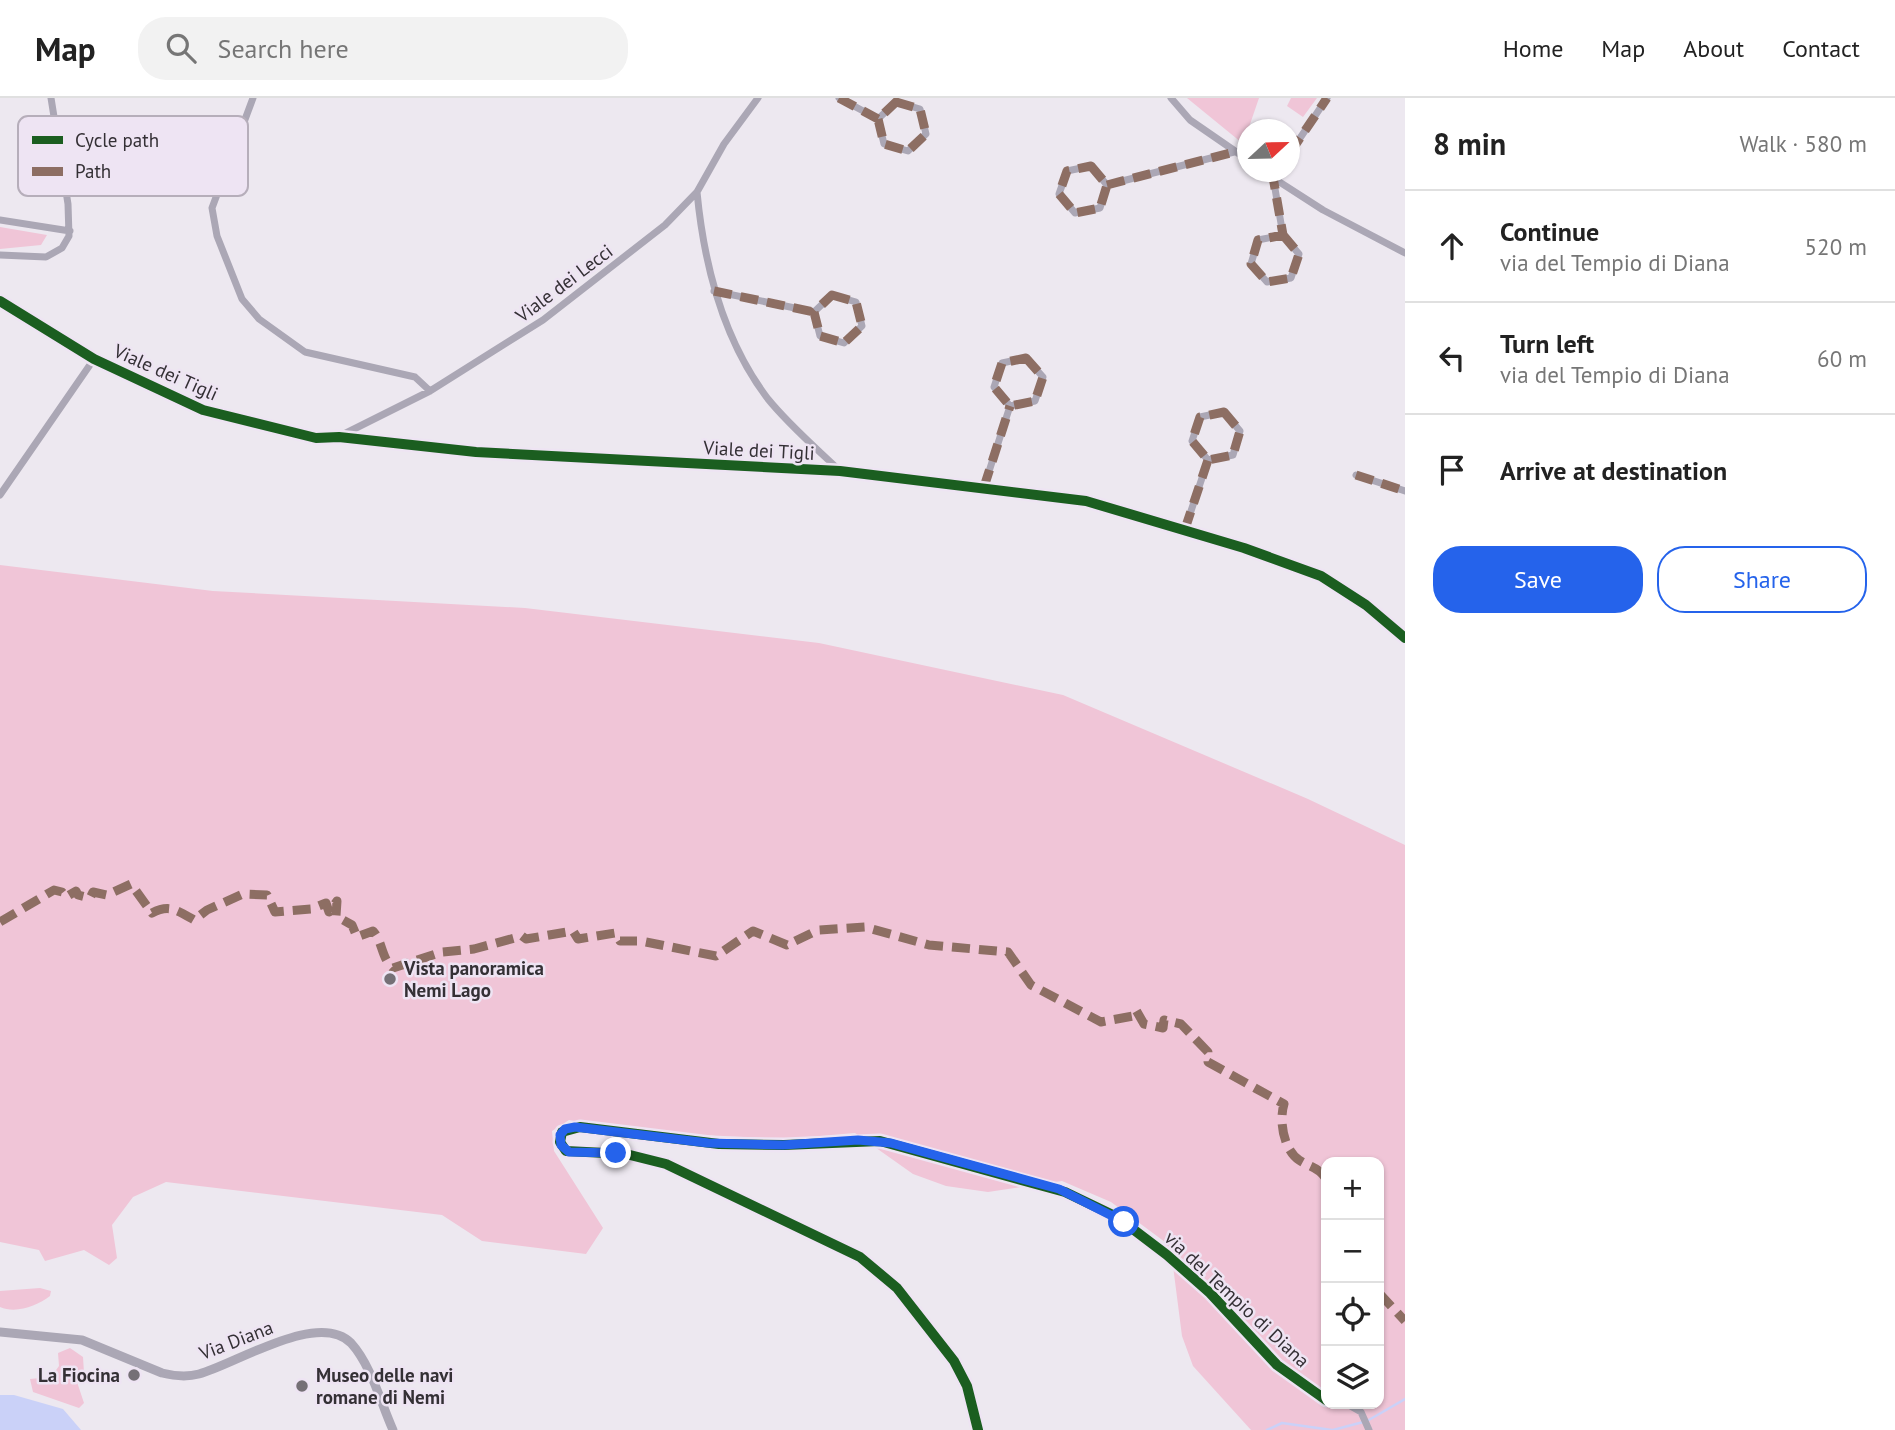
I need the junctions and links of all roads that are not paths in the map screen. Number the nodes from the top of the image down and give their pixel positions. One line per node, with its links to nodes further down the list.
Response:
1 (51, 98): 7 (street)
2 (253, 98): 8 (street)
3 (758, 98): 16 (street, Viale dei Lecci)
4 (839, 98): 9 (street)
5 (1171, 98): 11 (street)
6 (1327, 98): 10 (street)
7 (54, 116)
8 (246, 116)
9 (878, 119): 9 (street)
10 (1300, 138)
11 (1234, 152): 12 (street); 15 (street)
12 (1237, 154)
13 (1276, 182): 21 (street)
14 (1286, 182): 22 (street)
15 (1107, 185): 15 (street)
16 (697, 192): 24 (street); 28 (street, Viale dei Lecci)
17 (65, 196): 20 (street)
18 (216, 196): 28 (street)
19 (0, 220): 20 (street)
20 (70, 231): 23 (street)
21 (1283, 235): 21 (street)
22 (1405, 253)
23 (0, 256)
24 (714, 291): 26 (street); 32 (street)
25 (0, 302): 27 (street, Viale dei Tigli)
26 (814, 312): 26 (street)
27 (93, 359): 30 (street, Viale dei Tigli); 36 (street)
28 (430, 391): 30 (street, Viale dei Lecci)
29 (1010, 405): 29 (street); 34 (street)
30 (339, 437): 32 (street, Viale dei Tigli)
31 (1208, 460): 31 (street); 37 (street)
32 (840, 471): 34 (street, Viale dei Tigli)
33 (1356, 475): 35 (street)
34 (984, 487): 37 (street, Viale dei Tigli)
35 (1405, 491)
36 (0, 495)
37 (1185, 529): 38 (street, Viale dei Tigli)
38 (1404, 634)
39 (0, 1332): 42 (street, Via Diana)
40 (1321, 1396): 43 (street, via del Tempio di Diana)
41 (1356, 1409): 44 (street)
42 (393, 1430)
43 (978, 1430)
44 (1369, 1430)

